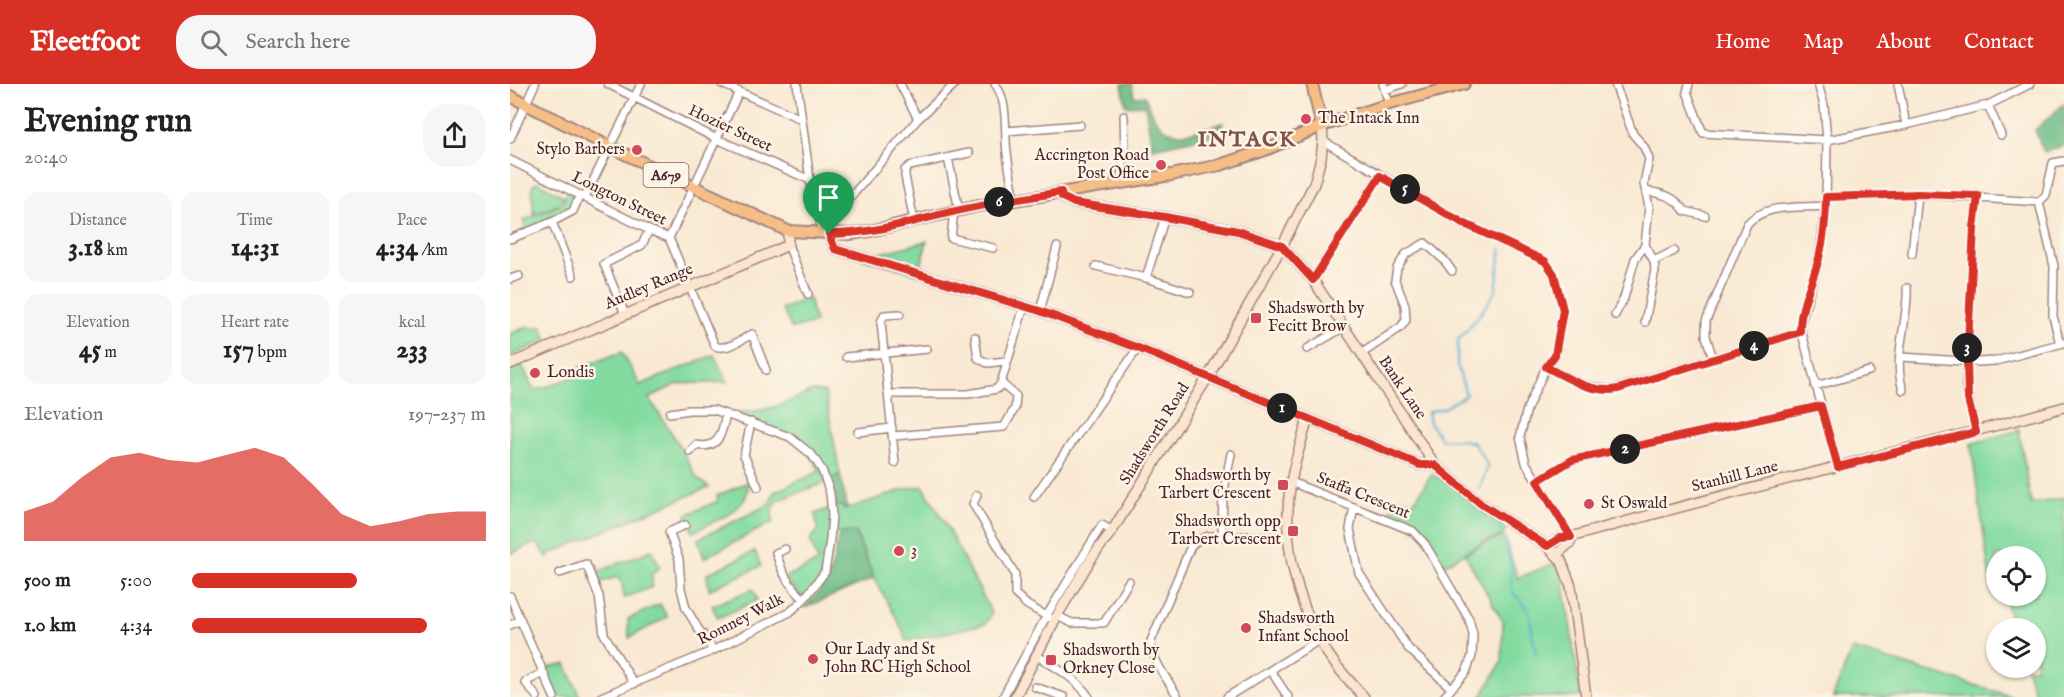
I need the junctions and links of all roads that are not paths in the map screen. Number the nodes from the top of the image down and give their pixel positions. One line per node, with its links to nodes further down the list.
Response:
1 (535, 84): 21 (street)
2 (608, 84): 20 (street, Hozier Street)
3 (640, 84): 20 (street)
4 (722, 84): 18 (street)
5 (798, 84): 25 (street)
6 (900, 84): 26 (street)
7 (955, 84): 26 (street)
8 (995, 84): 30 (street)
9 (1312, 84): 29 (main road)
10 (1402, 84): 17 (street)
11 (1464, 84): 22 (main road, A679)
12 (1614, 84): 45 (street)
13 (1689, 84): 34 (street)
14 (1818, 84): 34 (street)
15 (1898, 84): 28 (street)
16 (2030, 84): 23 (street)
17 (1384, 87): 22 (street)
18 (739, 92): 25 (street); 33 (street)
19 (510, 96): 21 (main road, A679)
20 (634, 97): 33 (street, Hozier Street); 36 (street)
21 (526, 103): 32 (street); 36 (main road, A679)
22 (1389, 104): 29 (main road, A679)
23 (1988, 105): 28 (street); 31 (street)
24 (1124, 116): 43 (street)
25 (801, 118): 42 (street)
26 (918, 118): 54 (street)
27 (1080, 125): 30 (street)
28 (1906, 125): 34 (street)
29 (1322, 126): 35 (main road, Shadsworth Road); 43 (main road, A679)
30 (1006, 131): 51 (street)
31 (2001, 135)
32 (510, 139)
33 (717, 139): 42 (street, Hozier Street); 44 (street)
34 (1827, 140): 50 (street)
35 (1323, 141): 41 (street); 67 (main road, Shadsworth Road)
36 (610, 147): 44 (main road, A679); 48 (street)
37 (969, 153): 38 (street)
38 (948, 158): 55 (street); 58 (street)
39 (510, 160): 48 (street, Longton Street)
40 (2064, 161): 52 (street)
41 (1380, 176): 79 (street); 105 (street)
42 (810, 180): 54 (street)
43 (1120, 182): 46 (main road, A679)
44 (693, 188): 61 (main road, A679); 63 (street)
45 (1646, 191): 56 (street); 66 (street)
46 (1061, 192): 51 (main road, A679); 57 (main road, Bank Lane)
47 (1918, 194): 49 (street); 50 (street); 71 (street)
48 (582, 196): 59 (street); 60 (street, Longton Street)
49 (1978, 196): 52 (street); 103 (street)
50 (1826, 197): 53 (street)
51 (1015, 200): 55 (main road, A679)
52 (2039, 202): 93 (street)
53 (1826, 206): 91 (street); 101 (street)
54 (818, 211): 62 (street)
55 (957, 211): 58 (main road, A679); 69 (street)
56 (1705, 216)
57 (1165, 217): 67 (main road, Bank Lane); 77 (street)
58 (914, 221): 62 (main road, A679)
59 (552, 222): 64 (street); 76 (street)
60 (649, 230): 63 (street, Longton Street); 86 (street)
61 (788, 231): 62 (main road, A679); 65 (main road)
62 (825, 233): 84 (main road)
63 (669, 238): 80 (street, Longton Street)
64 (510, 239)
65 (788, 245): 80 (main road, Audley Range); 83 (street)
66 (1645, 245): 72 (street); 88 (street)
67 (1282, 246): 79 (main road, Bank Lane); 108 (main road, Shadsworth Road)
68 (1057, 247): 85 (street)
69 (993, 248)
70 (1674, 251): 72 (street)
71 (1912, 254)
72 (1654, 261): 89 (street)
73 (1096, 266): 77 (street)
74 (1452, 271): 98 (street)
75 (519, 276): 78 (street)
76 (573, 276)
77 (1146, 278): 81 (street)
78 (510, 279)
79 (1313, 280): 90 (main road, Bank Lane)
80 (690, 286): 86 (main road, Audley Range); 106 (street, Longton Street)
81 (1190, 292)
82 (1916, 293): 100 (street)
83 (808, 294)
84 (1024, 307): 85 (main road); 102 (street)
85 (1040, 311): 94 (main road)
86 (625, 314): 104 (main road, Audley Range)
87 (900, 314): 97 (street)
88 (1615, 315)
89 (1645, 322)
90 (1344, 327): 96 (street); 98 (main road, Bank Lane)
91 (1800, 332): 101 (street); 110 (street)
92 (975, 338): 102 (street)
93 (2062, 343): 103 (street)
94 (1138, 348): 108 (main road); 131 (street)
95 (927, 349): 97 (street)
96 (1307, 349)
97 (884, 354): 99 (street); 112 (street)
98 (1361, 354): 125 (main road, Bank Lane)
99 (846, 357)
100 (1900, 357): 103 (street); 111 (street)
101 (1713, 359): 105 (street)
102 (1007, 361): 109 (street)
103 (1967, 362): 121 (street)
104 (510, 364)
105 (1546, 367): 127 (street)
106 (766, 370)
107 (1869, 371): 110 (street)
108 (1208, 377): 117 (main road); 144 (main road, Shadsworth Road)
109 (1001, 383): 112 (street); 120 (street)
110 (1815, 386): 113 (street)
111 (1903, 390)
112 (889, 394): 120 (street)
113 (1821, 406): 126 (street); 127 (street)
114 (2064, 407): 121 (main road, Stanhill Lane)
115 (670, 413): 116 (street, Romney Walk)
116 (726, 414): 118 (street, Romney Walk); 122 (street)
117 (1308, 419): 125 (main road); 128 (main road)
118 (751, 422): 129 (street); 143 (street, Romney Walk)
119 (858, 432): 120 (street)
120 (892, 432): 124 (street)
121 (1976, 432): 126 (main road, Stanhill Lane)
122 (690, 452)
123 (1231, 454): 134 (street)
124 (895, 463)
125 (1435, 465): 137 (main road)
126 (1838, 467): 136 (main road, Stanhill Lane)
127 (1537, 481): 136 (street)
128 (1291, 482): 132 (street, Staffa Crescent); 135 (main road)
129 (758, 487)
130 (977, 495): 144 (street)
131 (1034, 497)
132 (1354, 507): 154 (street); 154 (street, Staffa Crescent)
133 (685, 525): 148 (street)
134 (1222, 536): 135 (street); 162 (street)
135 (1288, 537): 147 (main road)
136 (1571, 537): 137 (main road, Stanhill Lane); 139 (main road)
137 (1547, 546): 139 (main road)
138 (785, 549): 143 (street)
139 (1557, 554): 167 (main road)
140 (560, 573): 152 (street)
141 (1129, 581): 144 (street)
142 (510, 596): 145 (street)
143 (804, 599): 148 (street, Romney Walk)
144 (1053, 618): 149 (main road, Shadsworth Road); 158 (street, Shadsworth Road)
145 (521, 620): 146 (street); 151 (street)
146 (510, 625)
147 (1319, 640): 150 (street); 165 (main road)
148 (712, 651): 152 (street, Romney Walk)
149 (1036, 656): 159 (main road, Shadsworth Road); 161 (street)
150 (1271, 671): 163 (street); 164 (street)
151 (543, 674): 155 (street); 156 (street)
152 (634, 684): 157 (street, Romney Walk)
153 (1035, 687): 160 (street)
154 (1451, 688): 166 (street, Staffa Crescent)
155 (537, 697)
156 (554, 697)
157 (601, 697)
158 (1004, 697)
159 (1015, 697)
160 (1064, 697)
161 (1089, 697)
162 (1178, 697)
163 (1227, 697)
164 (1288, 697)
165 (1364, 697)
166 (1444, 697)
167 (1586, 697)

